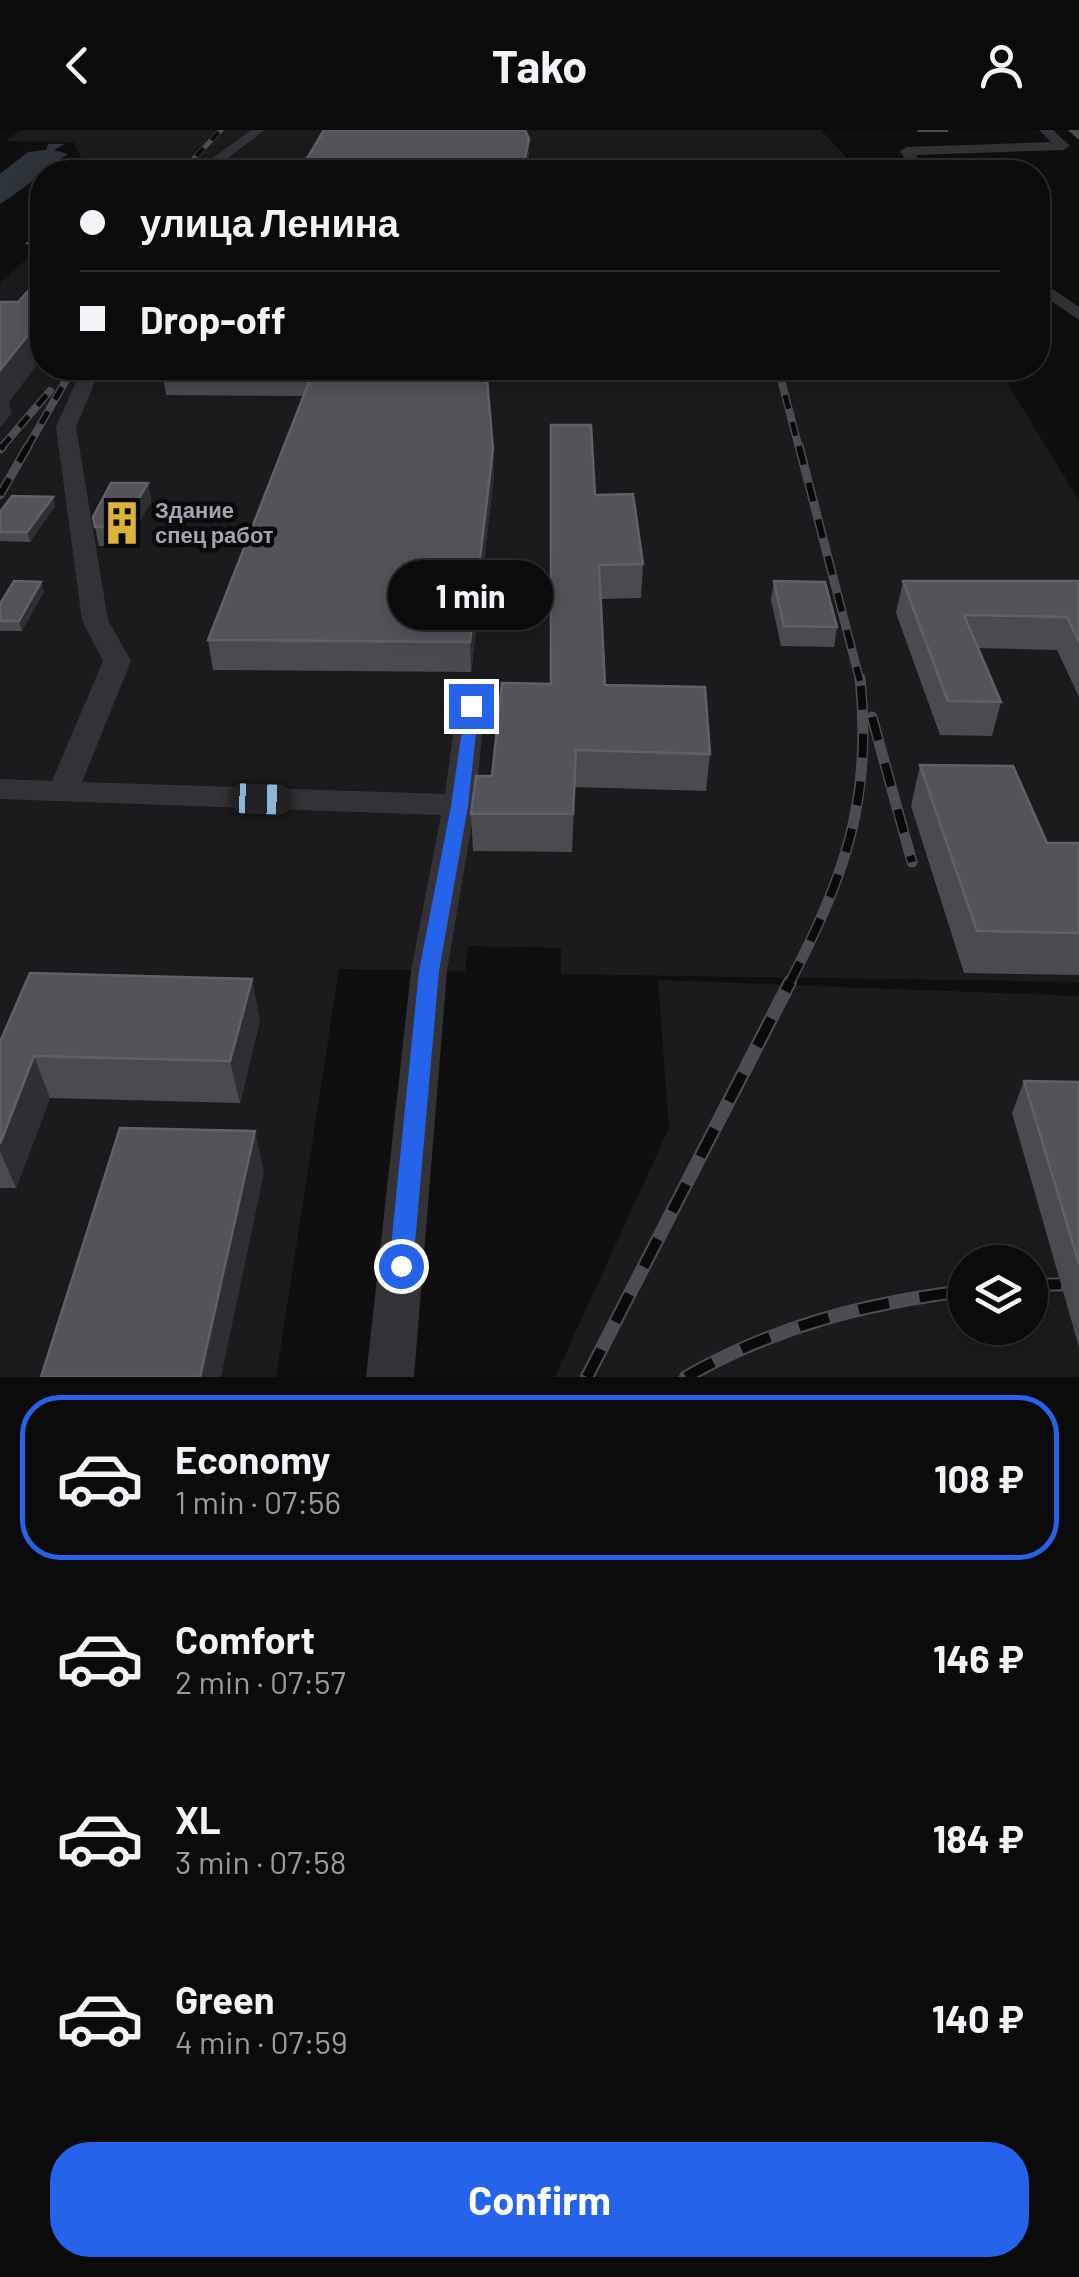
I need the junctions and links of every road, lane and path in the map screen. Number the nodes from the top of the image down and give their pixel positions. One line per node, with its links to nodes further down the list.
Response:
1 (259, 130): 5 (street)
2 (1045, 130): 3 (street)
3 (1038, 147): 4 (street); 6 (street)
4 (1079, 149)
5 (218, 160)
6 (913, 160)
7 (1050, 293): 8 (street)
8 (1079, 315)
9 (87, 380): 12 (street)
10 (471, 706): 13 (street)
11 (0, 789): 12 (street)
12 (63, 792): 13 (street)
13 (459, 806): 14 (street)
14 (390, 1377)

